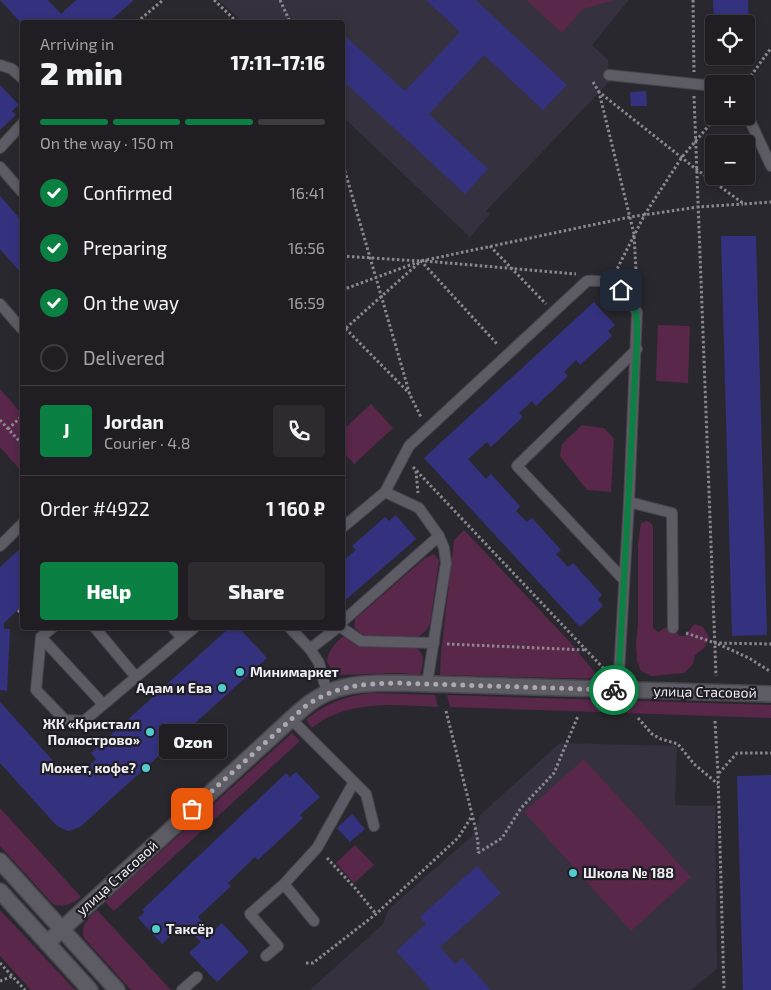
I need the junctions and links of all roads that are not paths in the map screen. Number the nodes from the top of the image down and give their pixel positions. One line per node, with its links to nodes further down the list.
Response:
1 (0, 65): 3 (lane)
2 (608, 74): 4 (lane)
3 (20, 76)
4 (705, 85)
5 (752, 125): 8 (lane)
6 (20, 126): 7 (lane)
7 (0, 148)
8 (771, 166)
9 (0, 167): 10 (lane)
10 (20, 190)
11 (0, 304): 12 (lane)
12 (20, 327)
13 (636, 349): 14 (lane); 15 (lane); 20 (lane)
14 (385, 492): 16 (lane); 18 (lane)
15 (629, 502): 20 (lane); 22 (lane)
16 (345, 525)
17 (20, 526): 19 (lane)
18 (439, 536): 21 (lane); 32 (lane)
19 (0, 546)
20 (624, 580): 36 (lane)
21 (345, 619)
22 (673, 628)
23 (50, 630): 30 (lane)
24 (96, 630): 34 (lane)
25 (175, 630): 31 (lane)
26 (192, 630): 31 (lane)
27 (292, 630): 33 (lane)
28 (334, 630): 33 (lane)
29 (345, 630): 32 (lane)
30 (41, 637): 39 (lane); 39 (lane)
31 (182, 638): 34 (lane)
32 (434, 643): 35 (lane)
33 (310, 649): 37 (lane)
34 (136, 677): 39 (lane)
35 (427, 684): 36 (street, улица Стасовой); 37 (street, улица Стасовой)
36 (618, 684): 38 (street, улица Стасовой)
37 (327, 693): 40 (street, улица Стасовой)
38 (771, 694)
39 (103, 704)
40 (291, 719): 41 (lane); 47 (street, улица Стасовой)
41 (354, 782): 42 (lane); 44 (lane)
42 (374, 826)
43 (0, 861): 47 (street)
44 (284, 884): 46 (lane); 49 (lane)
45 (0, 891): 48 (street)
46 (314, 921)
47 (62, 929): 48 (street, улица Стасовой); 52 (street)
48 (47, 943): 51 (street)
49 (266, 956)
50 (197, 977): 53 (lane)
51 (90, 990)
52 (117, 990)
53 (182, 990)

